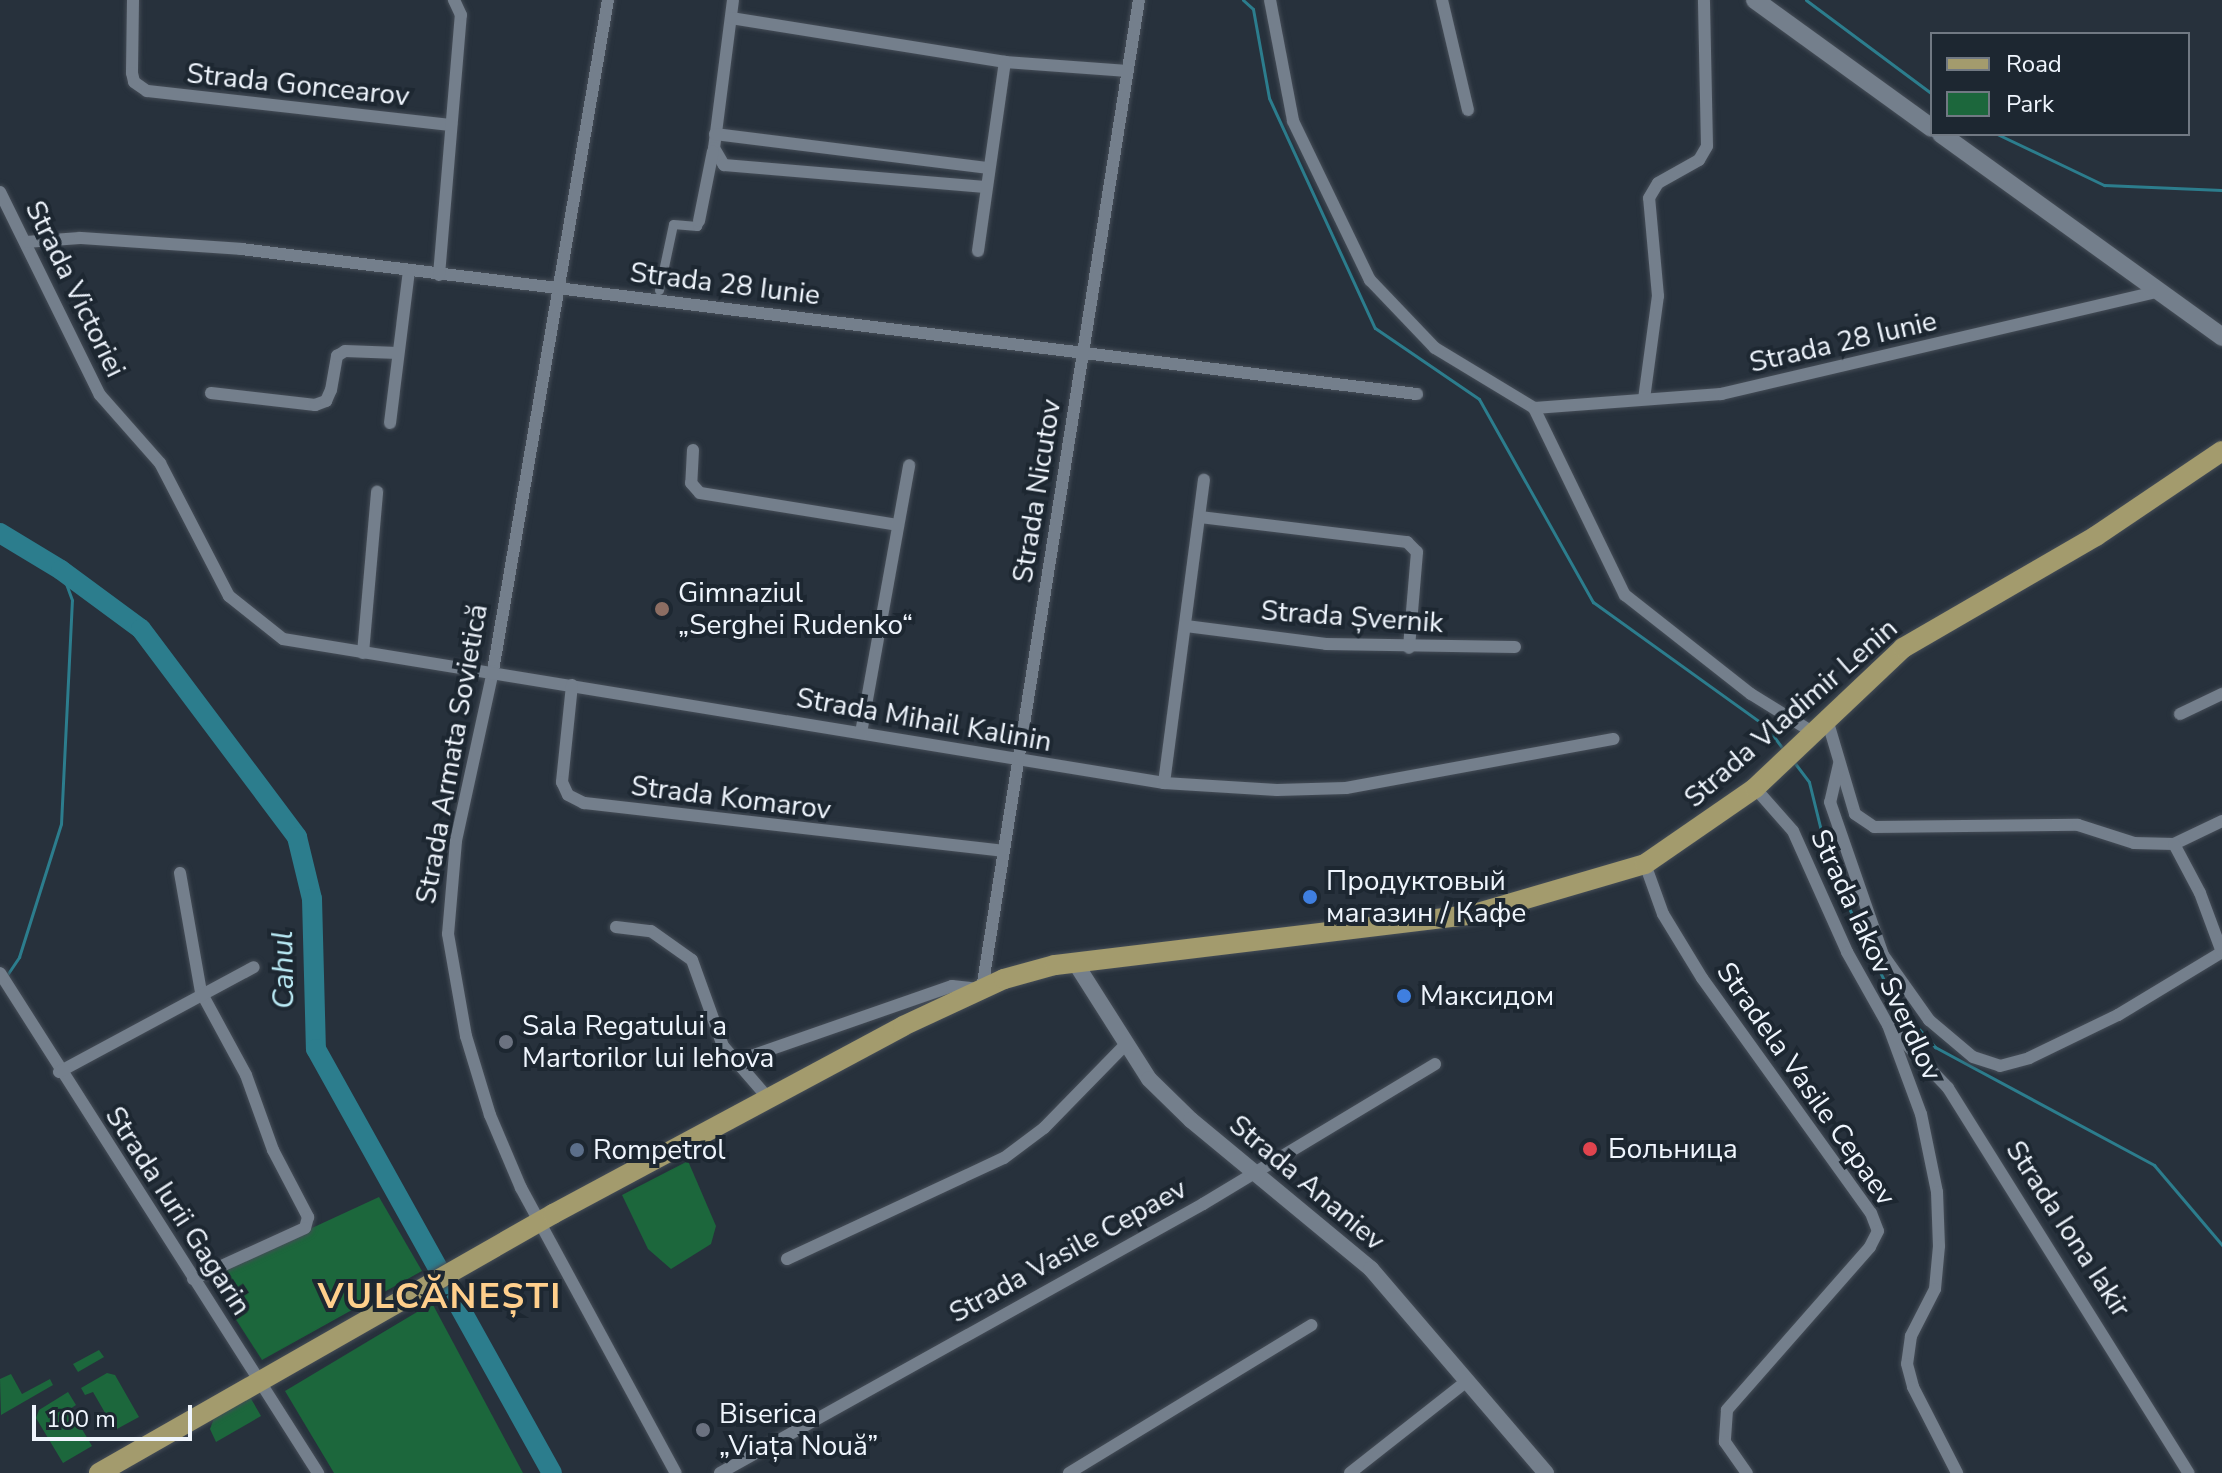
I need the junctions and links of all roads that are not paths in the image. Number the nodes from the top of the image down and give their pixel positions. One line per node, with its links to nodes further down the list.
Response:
1 (133, 0): 14 (street, Strada Goncearov)
2 (608, 0): 27 (street, Strada Armata Sovietică)
3 (733, 0): 10 (street)
4 (1139, 0): 12 (street, Strada Nicutov)
5 (1270, 0): 36 (street)
6 (1442, 0): 13 (street)
7 (1704, 0): 35 (street)
8 (1755, 0): 15 (main road)
9 (456, 1): 14 (street)
10 (731, 18): 11 (street); 16 (street)
11 (1005, 62): 12 (street); 19 (street)
12 (1128, 71): 32 (street, Strada Nicutov)
13 (1468, 110)
14 (451, 125): 26 (street)
15 (1930, 127)
16 (715, 134): 18 (street); 19 (street)
17 (1944, 136): 29 (main road)
18 (714, 148): 20 (street); 22 (street)
19 (987, 168): 20 (street)
20 (985, 187): 24 (street)
21 (0, 192): 23 (street, Strada Victoriei)
22 (699, 221): 28 (street)
23 (26, 242): 25 (street, Strada 28 Iunie); 45 (street, Strada Victoriei)
24 (978, 251)
25 (409, 271): 26 (street, Strada 28 Iunie); 31 (street)
26 (439, 275): 27 (street, Strada 28 Iunie)
27 (558, 289): 32 (street, Strada 28 Iunie); 50 (street, Strada Armata Sovietică)
28 (659, 290)
29 (2159, 291): 30 (main road); 35 (street, Strada 28 Iunie)
30 (2222, 337)
31 (398, 353): 33 (street); 37 (street)
32 (1084, 353): 34 (street, Strada 28 Iunie); 58 (street, Strada Nicutov)
33 (211, 393)
34 (1417, 394)
35 (1644, 399): 36 (street, Strada 28 Iunie)
36 (1534, 408): 56 (street)
37 (390, 423)
38 (693, 450): 44 (street)
39 (2222, 451): 54 (main road, Strada Vladimir Lenin)
40 (909, 465): 44 (street)
41 (1204, 480): 43 (street)
42 (377, 492): 49 (street)
43 (1200, 517): 46 (street); 48 (street)
44 (897, 525): 55 (street)
45 (237, 606): 49 (street, Strada Mihail Kalinin)
46 (1186, 626): 48 (street, Strada Șvernik); 60 (street)
47 (1515, 647): 48 (street, Strada Șvernik)
48 (1409, 648)
49 (363, 653): 50 (street, Strada Mihail Kalinin)
50 (493, 671): 51 (street, Strada Mihail Kalinin); 83 (street, Strada Armata Sovietică)
51 (572, 685): 55 (street, Strada Mihail Kalinin); 66 (street, Strada Komarov)
52 (2222, 694): 53 (street)
53 (2180, 714)
54 (1826, 716): 56 (main road, Strada Vladimir Lenin); 59 (street)
55 (861, 733): 58 (street, Strada Mihail Kalinin)
56 (1809, 734): 61 (main road, Strada Vladimir Lenin)
57 (1614, 739): 60 (street, Strada Mihail Kalinin)
58 (1017, 760): 60 (street, Strada Mihail Kalinin); 66 (street, Strada Nicutov)
59 (1839, 764): 62 (street); 64 (street)
60 (1164, 783)
61 (1758, 784): 67 (main road, Strada Vladimir Lenin); 76 (street, Strada Iakov Sverdlov)
62 (1855, 814): 64 (street); 65 (street)
63 (2222, 821): 65 (street)
64 (1837, 827): 70 (street)
65 (2174, 844): 70 (street)
66 (1003, 851): 74 (street, Strada Nicutov)
67 (1645, 864): 71 (main road, Strada Vladimir Lenin); 96 (street, Stradela Vasile Cepaev)
68 (180, 873): 75 (street)
69 (616, 927): 78 (street)
70 (2222, 952)
71 (1076, 964): 74 (main road, Strada Vladimir Lenin); 77 (street, Strada Ananiev)
72 (254, 967): 75 (street)
73 (0, 973): 80 (street, Strada Iurii Gagarin)
74 (982, 989): 78 (street); 81 (main road, Strada Vladimir Lenin)
75 (201, 992): 80 (street); 85 (street)
76 (1888, 1025): 97 (street, Strada Iakov Sverdlov); 98 (street, Strada Iona Iakir)
77 (1124, 1046): 82 (street, Strada Ananiev); 84 (street)
78 (734, 1062): 81 (street)
79 (1435, 1064): 82 (street, Strada Vasile Cepaev)
80 (59, 1072): 85 (street, Strada Iurii Gagarin)
81 (768, 1098): 83 (main road, Strada Vladimir Lenin)
82 (1253, 1169): 88 (street, Strada Ananiev); 92 (street, Strada Vasile Cepaev)
83 (539, 1222): 87 (main road, Strada Vladimir Lenin); 91 (street, Strada Armata Sovietică)
84 (787, 1259)
85 (193, 1279): 87 (street, Strada Iurii Gagarin)
86 (1311, 1325): 93 (street)
87 (259, 1380): 89 (main road, Strada Vladimir Lenin); 90 (street, Strada Iurii Gagarin)
88 (1468, 1380): 94 (street); 95 (street, Strada Ananiev)
89 (99, 1473)
90 (318, 1473)
91 (676, 1473)
92 (720, 1473)
93 (1069, 1473)
94 (1350, 1473)
95 (1546, 1473)
96 (1747, 1473)
97 (1957, 1473)
98 (2189, 1473)

